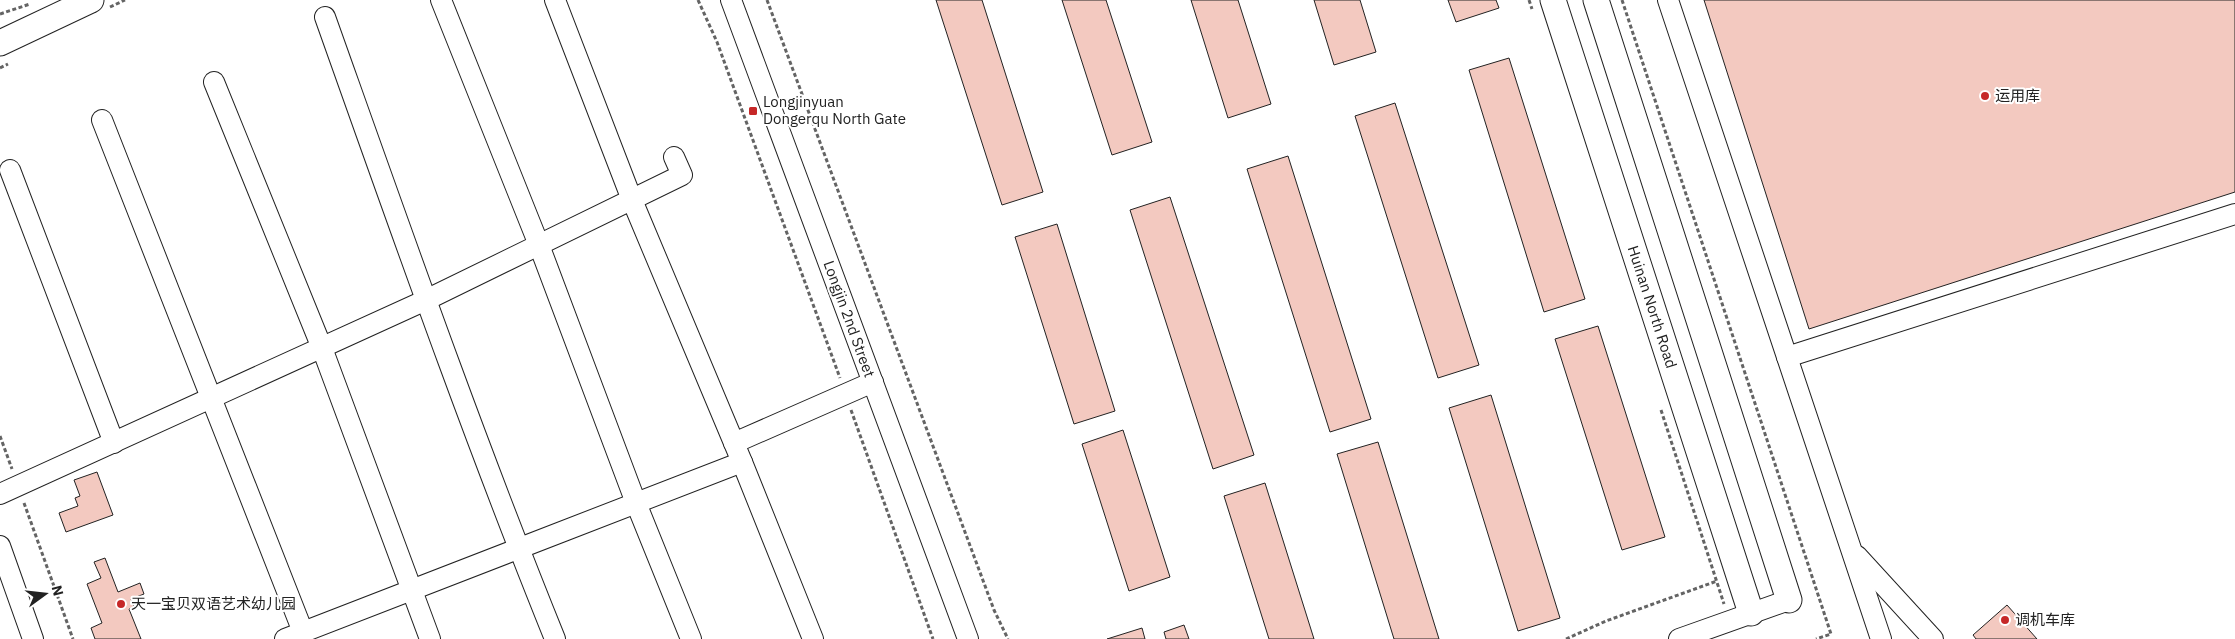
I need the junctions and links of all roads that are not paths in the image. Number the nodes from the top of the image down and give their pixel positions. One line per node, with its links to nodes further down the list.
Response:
1 (91, 0): 9 (main road)
2 (441, 0): 16 (street)
3 (555, 0): 14 (street)
4 (731, 0): 20 (street, Longjin 2nd Street)
5 (1553, 0): 32 (main road, Huinan North Road)
6 (1596, 0): 31 (main road)
7 (1668, 0): 19 (street)
8 (325, 17): 17 (street)
9 (0, 43)
10 (214, 82): 18 (street)
11 (102, 120): 21 (street)
12 (674, 157): 14 (street)
13 (10, 170): 22 (street)
14 (632, 200): 16 (street); 23 (street)
15 (2235, 214): 19 (street)
16 (539, 245): 17 (street); 26 (street)
17 (426, 300): 18 (street); 28 (street)
18 (322, 348): 21 (street); 30 (street)
19 (1787, 357): 29 (street)
20 (873, 382): 23 (street); 39 (street, Longjin 2nd Street)
21 (212, 398): 22 (street); 33 (street)
22 (114, 443): 25 (street)
23 (734, 443): 24 (street)
24 (742, 462): 26 (street); 38 (street)
25 (0, 494)
26 (636, 503): 28 (street); 37 (street)
27 (0, 546): 34 (street)
28 (519, 549): 30 (street); 36 (street)
29 (1852, 551): 41 (street); 42 (street)
30 (412, 590): 33 (street); 35 (street)
31 (1789, 600): 32 (street)
32 (1751, 613): 40 (street)
33 (294, 636)
34 (34, 639)
35 (430, 639)
36 (555, 639)
37 (691, 639)
38 (813, 639)
39 (968, 639)
40 (1679, 639)
41 (1881, 639)
42 (1934, 639)

